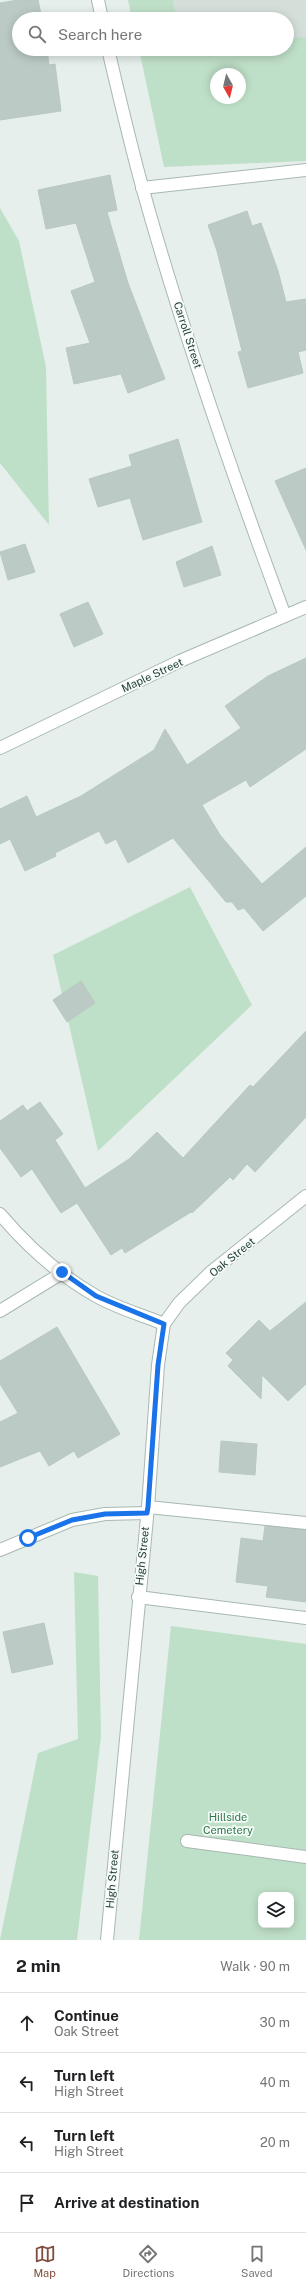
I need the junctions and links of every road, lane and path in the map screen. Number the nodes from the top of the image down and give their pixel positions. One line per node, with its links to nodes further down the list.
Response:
1 (98, 0): 2 (street)
2 (101, 12)
3 (110, 56): 5 (street, Carroll Street)
4 (306, 170): 5 (street)
5 (142, 188): 7 (street, Carroll Street)
6 (306, 607): 7 (street, Maple Street)
7 (285, 616): 8 (street, Maple Street)
8 (0, 748)
9 (306, 1196): 13 (street, Oak Street)
10 (0, 1214): 11 (street)
11 (62, 1272): 12 (street); 13 (street)
12 (0, 1311)
13 (164, 1324): 14 (street, High Street)
14 (147, 1510): 15 (street); 16 (street); 17 (street, High Street)
15 (306, 1523)
16 (0, 1550)
17 (138, 1597): 18 (street); 21 (street, High Street)
18 (306, 1618)
19 (187, 1841): 20 (street)
20 (306, 1857)
21 (107, 1940)

